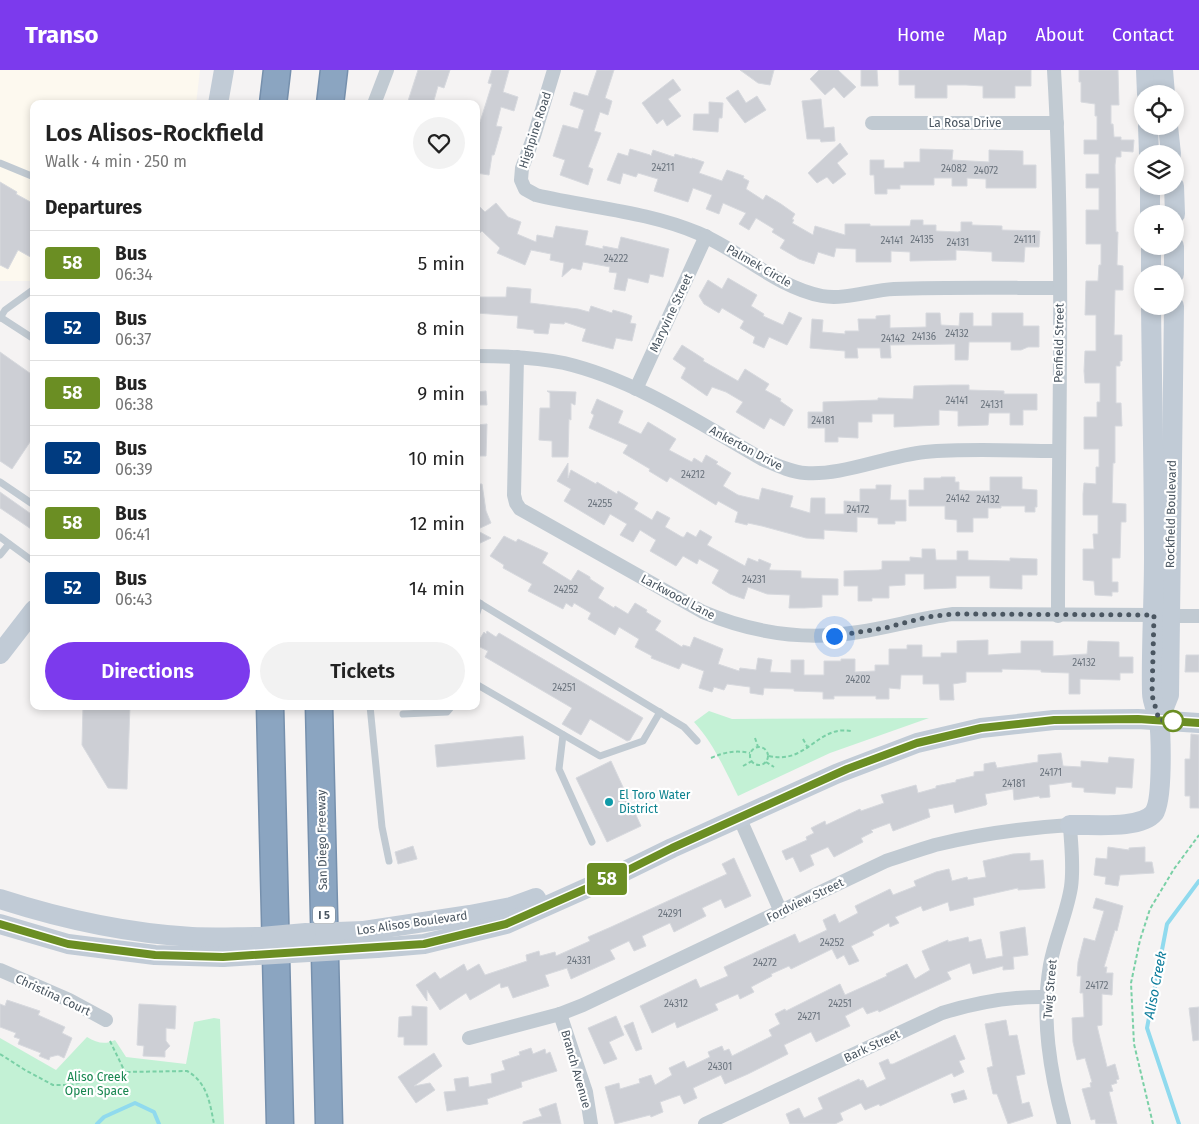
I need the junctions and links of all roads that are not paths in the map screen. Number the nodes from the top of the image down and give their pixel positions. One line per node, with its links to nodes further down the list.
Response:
1 (224, 70): 11 (main road)
2 (277, 70): 12 (highway)
3 (334, 70): 13 (highway)
4 (387, 70): 14 (street)
5 (554, 70): 19 (street, Highpine Road)
6 (1054, 70): 16 (street, Penfield Street)
7 (1146, 70): 9 (main road)
8 (1163, 70): 10 (main road)
9 (1147, 85)
10 (1164, 85)
11 (219, 100)
12 (273, 100)
13 (330, 100)
14 (376, 100)
15 (872, 123): 16 (street, La Rosa Drive)
16 (1057, 123): 21 (street, Penfield Street)
17 (0, 164): 18 (lane)
18 (30, 175)
19 (526, 189): 20 (street, Palmek Circle)
20 (706, 236): 21 (street, Palmek Circle); 29 (street, Maryvine Street)
21 (1060, 288): 30 (street, Penfield Street)
22 (30, 292): 25 (lane)
23 (1151, 315): 40 (main road, Rockfield Boulevard)
24 (1174, 315): 40 (main road, Rockfield Boulevard)
25 (0, 317): 26 (lane)
26 (30, 336)
27 (480, 356): 28 (street, Ankerton Drive)
28 (517, 356): 29 (street, Ankerton Drive); 39 (street, Larkwood Lane)
29 (636, 389): 30 (street, Ankerton Drive)
30 (1058, 451): 39 (street, Penfield Street)
31 (0, 482): 32 (lane)
32 (30, 503)
33 (0, 537): 34 (lane)
34 (9, 544): 35 (lane); 36 (lane)
35 (0, 555)
36 (30, 559)
37 (480, 603): 48 (lane)
38 (30, 615): 42 (main road)
39 (1058, 616): 40 (street, Larkwood Lane)
40 (1162, 616): 41 (street, Larkwood Lane); 50 (main road, Rockfield Boulevard)
41 (1199, 616)
42 (0, 654)
43 (480, 686): 52 (lane)
44 (270, 710): 68 (highway)
45 (318, 710): 69 (highway, San Diego Freeway / I 5)
46 (370, 710): 58 (lane)
47 (449, 710): 49 (lane)
48 (660, 712): 52 (lane); 53 (lane)
49 (403, 714)
50 (1159, 720): 51 (main road, Los Alisos Boulevard); 54 (main road, Rockfield Boulevard); 55 (main road, Los Alisos Boulevard)
51 (1199, 723)
52 (563, 735): 57 (lane)
53 (697, 741)
54 (1154, 813): 56 (main road, Fordview Street)
55 (740, 818): 59 (main road, Los Alisos Boulevard); 61 (street)
56 (1070, 825): 61 (street, Fordview Street); 64 (street, Twig Street)
57 (592, 842)
58 (389, 861)
59 (584, 889): 60 (main road, Los Alisos Boulevard, bridge); 62 (main road, Los Alisos Boulevard, bridge)
60 (0, 899)
61 (781, 912): 65 (street, Fordview Street)
62 (0, 924)
63 (0, 970): 66 (street, Christina Court)
64 (1047, 997): 71 (street, Bark Street); 72 (street, Twig Street)
65 (560, 1014): 67 (street, Fordview Street); 70 (street, Branch Avenue)
66 (106, 1020)
67 (468, 1038)
68 (280, 1124)
69 (329, 1124)
70 (591, 1124)
71 (705, 1124)
72 (1064, 1124)

